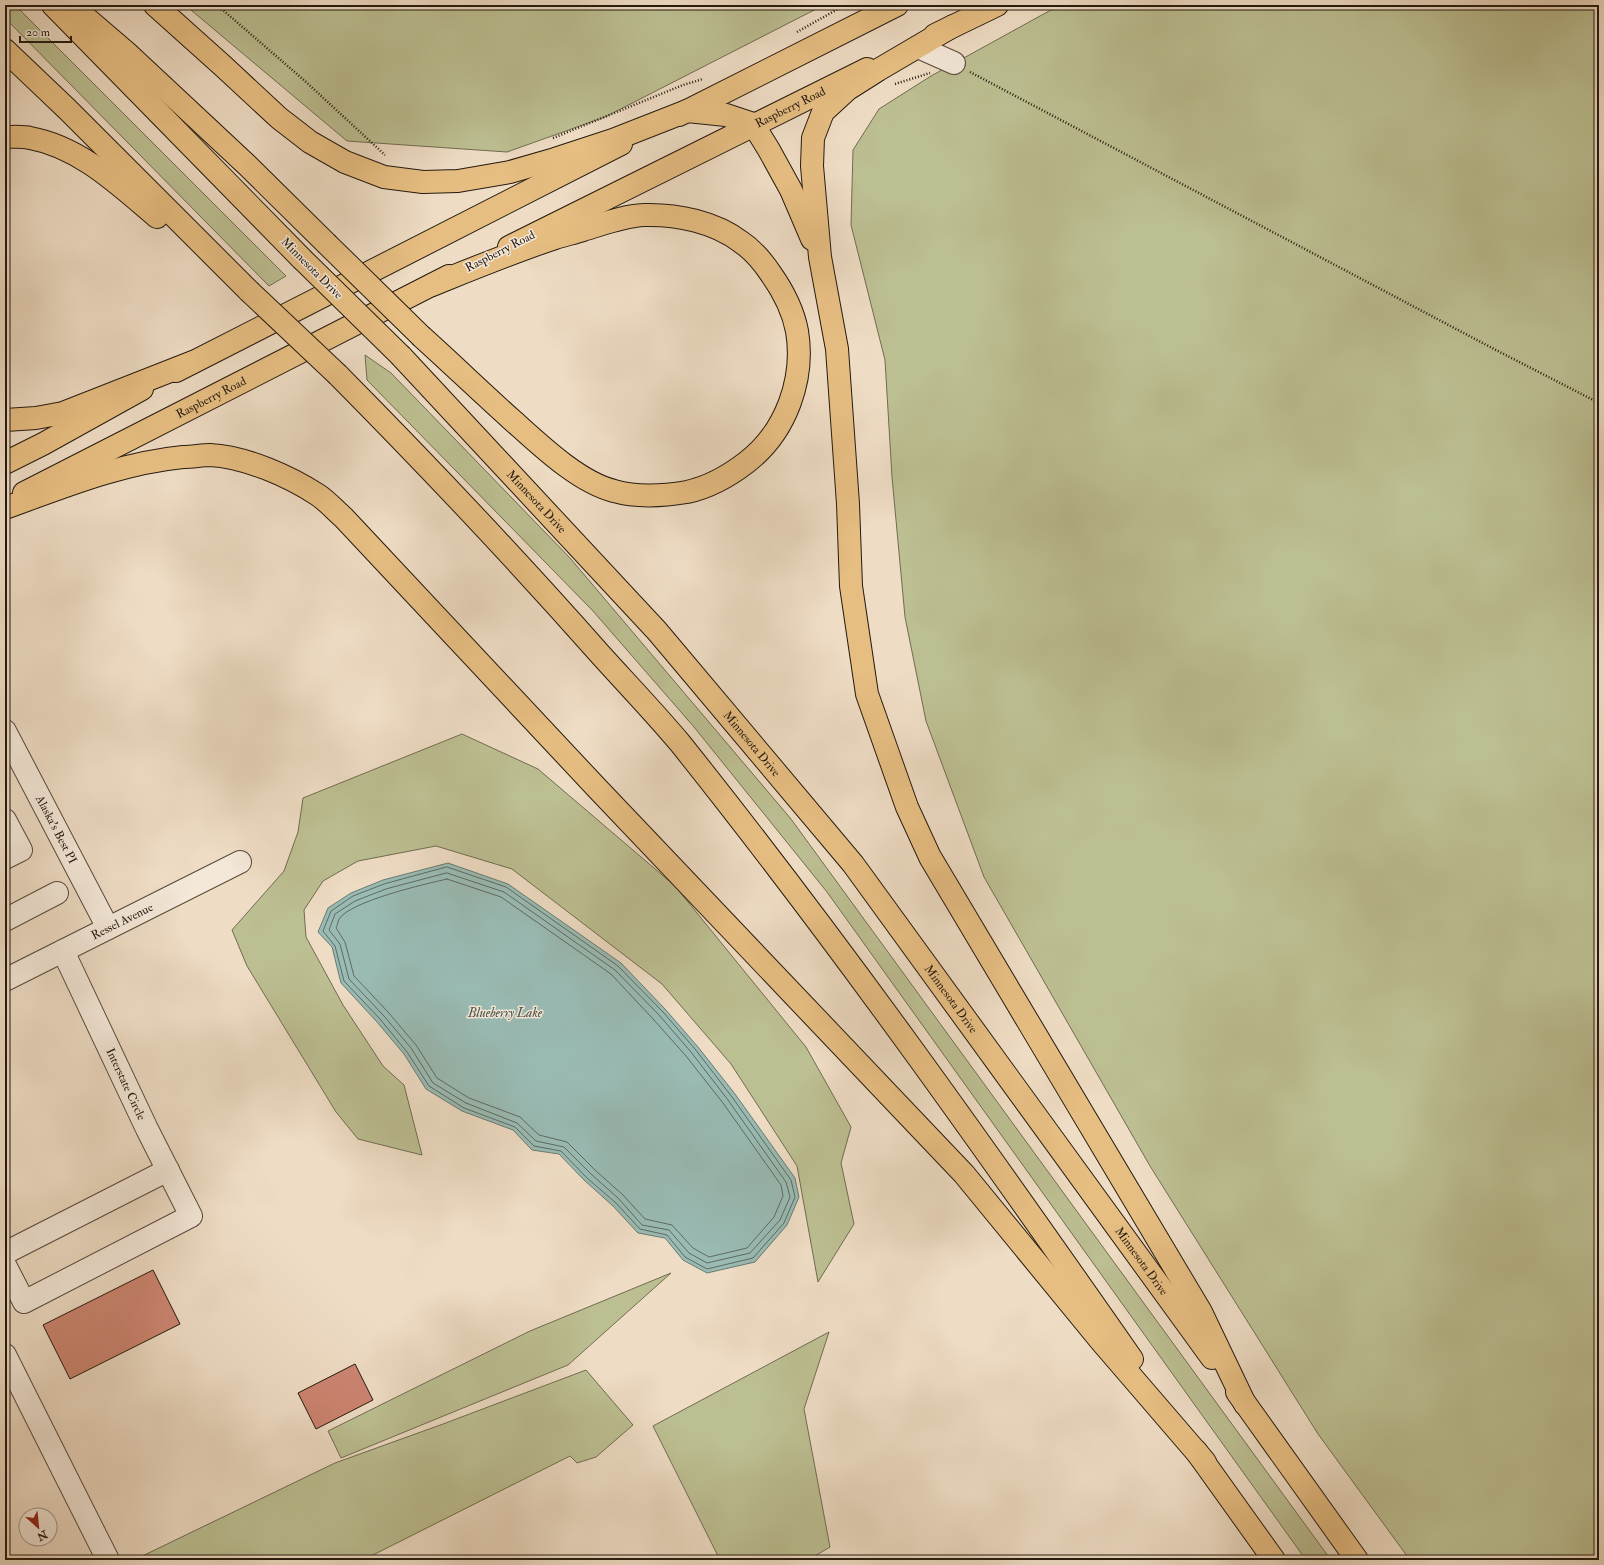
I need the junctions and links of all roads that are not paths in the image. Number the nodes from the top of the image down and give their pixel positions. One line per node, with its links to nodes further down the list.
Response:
1 (53, 5): 34 (main road, Minnesota Drive, bridge)
2 (70, 5): 15 (main road, bridge)
3 (155, 5): 10 (main road)
4 (897, 5): 10 (main road)
5 (998, 5): 6 (main road, Raspberry Road)
6 (953, 26): 7 (main road); 11 (main road, Raspberry Road)
7 (918, 47): 9 (street); 13 (main road)
8 (5, 50): 14 (main road)
9 (956, 64)
10 (687, 111): 11 (main road); 16 (main road)
11 (753, 124): 13 (main road); 15 (main road, Raspberry Road)
12 (5, 137): 14 (main road)
13 (820, 257): 34 (main road)
14 (221, 263): 35 (main road, bridge)
15 (432, 285): 19 (main road, Raspberry Road)
16 (193, 362): 17 (main road); 18 (main road)
17 (5, 420)
18 (5, 463)
19 (5, 503)
20 (5, 508): 35 (main road)
21 (5, 731): 27 (street, Alaska's Best PI)
22 (5, 820): 23 (street)
23 (5, 858)
24 (240, 862): 27 (street, Ressel Avenue)
25 (58, 893): 26 (street)
26 (5, 920)
27 (108, 928): 28 (street, Ressel Avenue)
28 (63, 951): 29 (street, Ressel Avenue); 30 (street, Interstate Circle)
29 (5, 980)
30 (168, 1170): 31 (street); 32 (street, Interstate Circle)
31 (5, 1253)
32 (5, 1265)
33 (5, 1355): 36 (street)
34 (1245, 1404): 38 (main road, Minnesota Drive)
35 (1205, 1462): 37 (main road)
36 (108, 1560)
37 (1274, 1560)
38 (1357, 1560)

